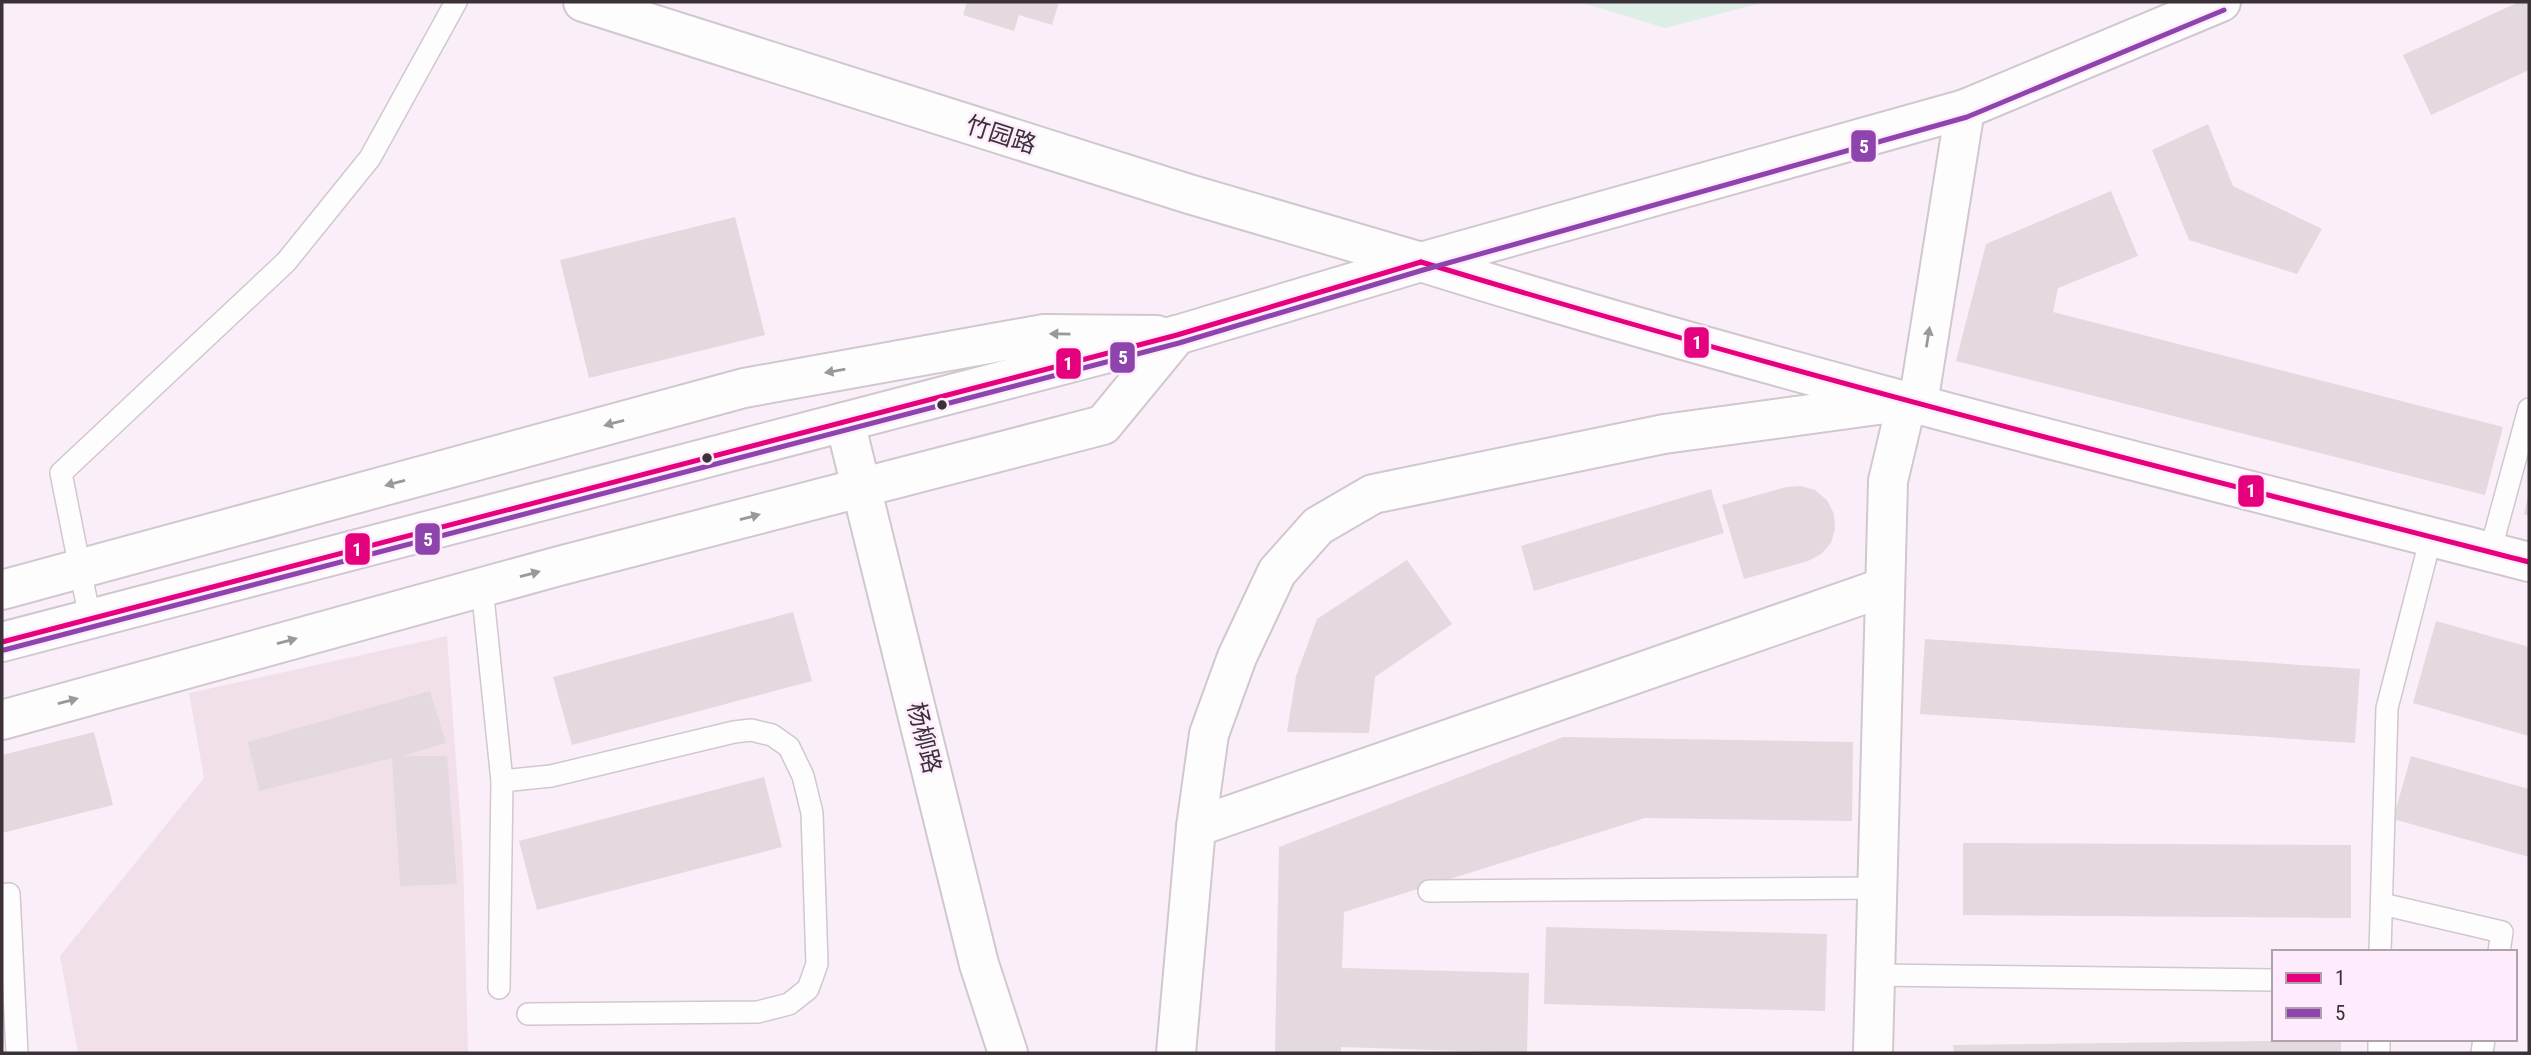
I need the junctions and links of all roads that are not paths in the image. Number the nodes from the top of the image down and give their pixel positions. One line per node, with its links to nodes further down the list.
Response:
1 (456, 2): 14 (lane)
2 (583, 2): 5 (street, 竹园路)
3 (2221, 2): 4 (street)
4 (1965, 108): 5 (street); 7 (street, one-way to 4)
5 (1421, 262): 6 (street); 7 (street, 竹园路)
6 (1177, 335): 9 (street); 10 (street); 14 (street, one-way to 14)
7 (1912, 403): 11 (street, 竹园路); 16 (street); 22 (street)
8 (2529, 409): 12 (lane)
9 (845, 422): 10 (street, 杨柳路); 18 (street)
10 (862, 488): 15 (street, one-way to 10); 34 (street, 杨柳路)
11 (2431, 537): 12 (street, 竹园路); 26 (lane)
12 (2490, 552): 13 (street, 竹园路)
13 (2529, 562)
14 (80, 569): 17 (street); 18 (lane)
15 (482, 587): 20 (street, one-way to 15); 21 (lane)
16 (1885, 587): 22 (street); 23 (street)
17 (2, 590)
18 (90, 619): 19 (street)
19 (2, 642)
20 (2, 720)
21 (502, 781): 31 (lane); 32 (lane)
22 (1196, 827): 35 (street)
23 (1877, 888): 24 (lane); 29 (street)
24 (1429, 891)
25 (2, 895): 33 (lane)
26 (2382, 904): 27 (lane); 28 (lane)
27 (2380, 950)
28 (2499, 950)
29 (1875, 975): 30 (lane); 36 (street)
30 (2272, 980)
31 (499, 988)
32 (528, 1014)
33 (17, 1053)
34 (1008, 1053)
35 (1176, 1053)
36 (1873, 1053)

